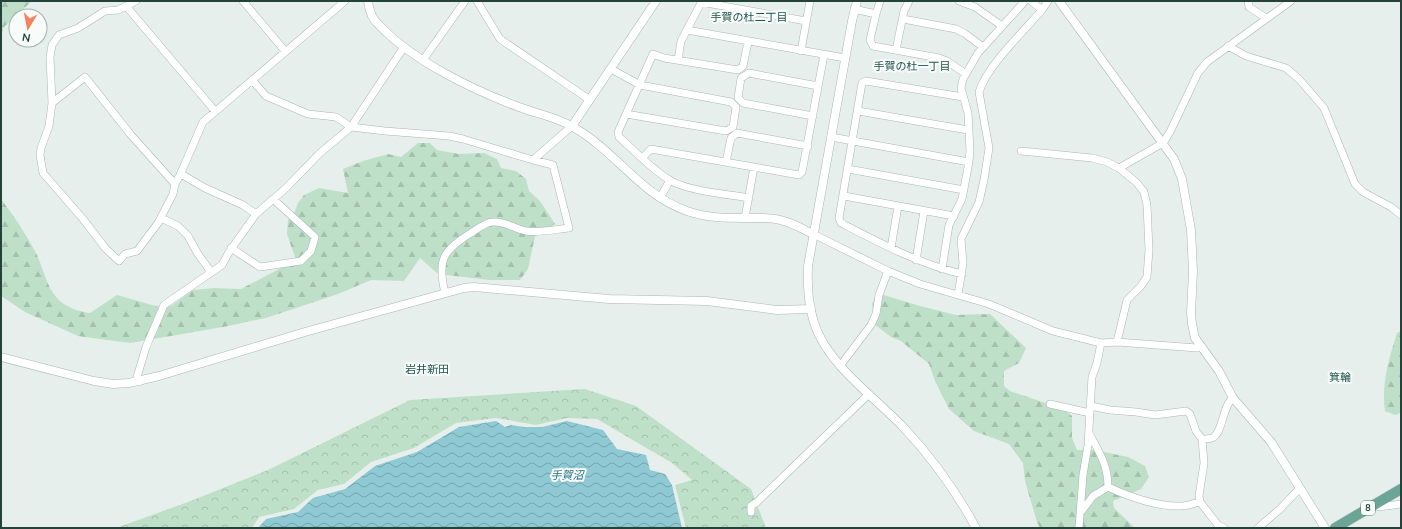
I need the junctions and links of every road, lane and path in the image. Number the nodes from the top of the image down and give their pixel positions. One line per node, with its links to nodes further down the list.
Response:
1 (136, 1): 21 (street)
2 (243, 1): 34 (street)
3 (345, 1): 34 (street)
4 (368, 1): 31 (street)
5 (465, 1): 38 (street)
6 (476, 1): 46 (street)
7 (656, 1): 40 (street)
8 (702, 1): 19 (street); 28 (street)
9 (810, 1): 26 (street)
10 (880, 1): 23 (street)
11 (909, 1): 25 (street)
12 (959, 1): 27 (street)
13 (1025, 1): 27 (street)
14 (1031, 1): 22 (street)
15 (1048, 1): 22 (street)
16 (1059, 1): 57 (street)
17 (1248, 1): 24 (street)
18 (1291, 1): 24 (street)
19 (732, 4): 26 (street)
20 (856, 5): 23 (street); 37 (street)
21 (126, 6): 47 (street); 48 (street)
22 (1042, 10): 89 (street)
23 (876, 14): 33 (street)
24 (1266, 18): 30 (street)
25 (902, 19): 32 (street); 33 (street)
26 (806, 21): 35 (street)
27 (1002, 26): 32 (street)
28 (687, 30): 29 (street); 39 (street)
29 (748, 42): 35 (street); 39 (street)
30 (1228, 46): 57 (street); 79 (street)
31 (404, 47): 38 (street); 53 (street)
32 (984, 47): 41 (street)
33 (896, 50): 41 (street)
34 (285, 51): 42 (street)
35 (801, 51): 36 (street)
36 (824, 55): 37 (street); 44 (street)
37 (845, 58): 55 (street)
38 (423, 60): 52 (street)
39 (678, 60): 43 (street)
40 (611, 69): 43 (street); 46 (street)
41 (966, 74): 45 (street)
42 (252, 80): 48 (street); 53 (street)
43 (640, 85): 50 (street); 50 (street)
44 (818, 86): 51 (street); 51 (street)
45 (963, 97): 49 (street); 54 (street)
46 (590, 100): 52 (street)
47 (52, 103): 69 (street); 80 (street)
48 (215, 111): 67 (street)
49 (858, 111): 54 (street); 56 (street)
50 (626, 114): 60 (street)
51 (813, 116): 58 (street)
52 (572, 126): 61 (street); 72 (street)
53 (351, 127): 61 (street); 74 (street)
54 (968, 130): 63 (street)
55 (831, 137): 56 (street); 82 (street)
56 (852, 141): 63 (street); 66 (street)
57 (1163, 143): 65 (street); 95 (street)
58 (808, 146): 62 (street); 64 (street)
59 (1021, 151): 65 (street)
60 (642, 158): 62 (street); 68 (street)
61 (533, 160): 90 (street)
62 (726, 162): 64 (street)
63 (969, 162): 70 (street)
64 (754, 167): 73 (street)
65 (1119, 168): 93 (street)
66 (848, 169): 70 (street); 71 (street)
67 (181, 174): 69 (street); 77 (street)
68 (670, 180): 72 (street); 73 (street)
69 (175, 184): 80 (street)
70 (964, 190): 78 (street)
71 (844, 196): 75 (street); 84 (street)
72 (660, 198): 81 (street)
73 (749, 198): 81 (street)
74 (272, 199): 77 (street); 83 (street)
75 (898, 206): 76 (street); 84 (street)
76 (924, 211): 78 (street); 85 (street)
77 (256, 214): 83 (street)
78 (954, 216): 86 (street)
79 (1401, 216)
80 (161, 218): 88 (street)
81 (745, 218): 82 (street)
82 (813, 234): 87 (street); 92 (street)
83 (231, 248): 88 (street)
84 (891, 248): 85 (street)
85 (916, 260): 86 (street)
86 (942, 269): 89 (street)
87 (888, 271): 91 (street); 97 (street)
88 (211, 272): 98 (street)
89 (962, 274): 91 (street)
90 (445, 294): 92 (street); 98 (street)
91 (958, 295): 94 (street)
92 (811, 309): 97 (street)
93 (1117, 342): 94 (street); 95 (street)
94 (1101, 343): 102 (street)
95 (1202, 347): 100 (street)
96 (1, 357): 98 (street)
97 (840, 366): 99 (street)
98 (139, 382)
99 (869, 394): 111 (street); 113 (street)
100 (1233, 398): 104 (street); 106 (street)
101 (1050, 404): 102 (street)
102 (1091, 410): 103 (street); 104 (street)
103 (1089, 433): 105 (street); 112 (street)
104 (1202, 439): 108 (street)
105 (1108, 488): 108 (street); 112 (street)
106 (1299, 489): 116 (street); 117 (street)
107 (1401, 489): 109 (main road, 8)
108 (1200, 502): 115 (street)
109 (1377, 503): 110 (street); 118 (main road, 8)
110 (1401, 504)
111 (751, 512)
112 (1081, 512): 114 (street)
113 (976, 528)
114 (1079, 528)
115 (1224, 528)
116 (1258, 528)
117 (1325, 528)
118 (1336, 528)

